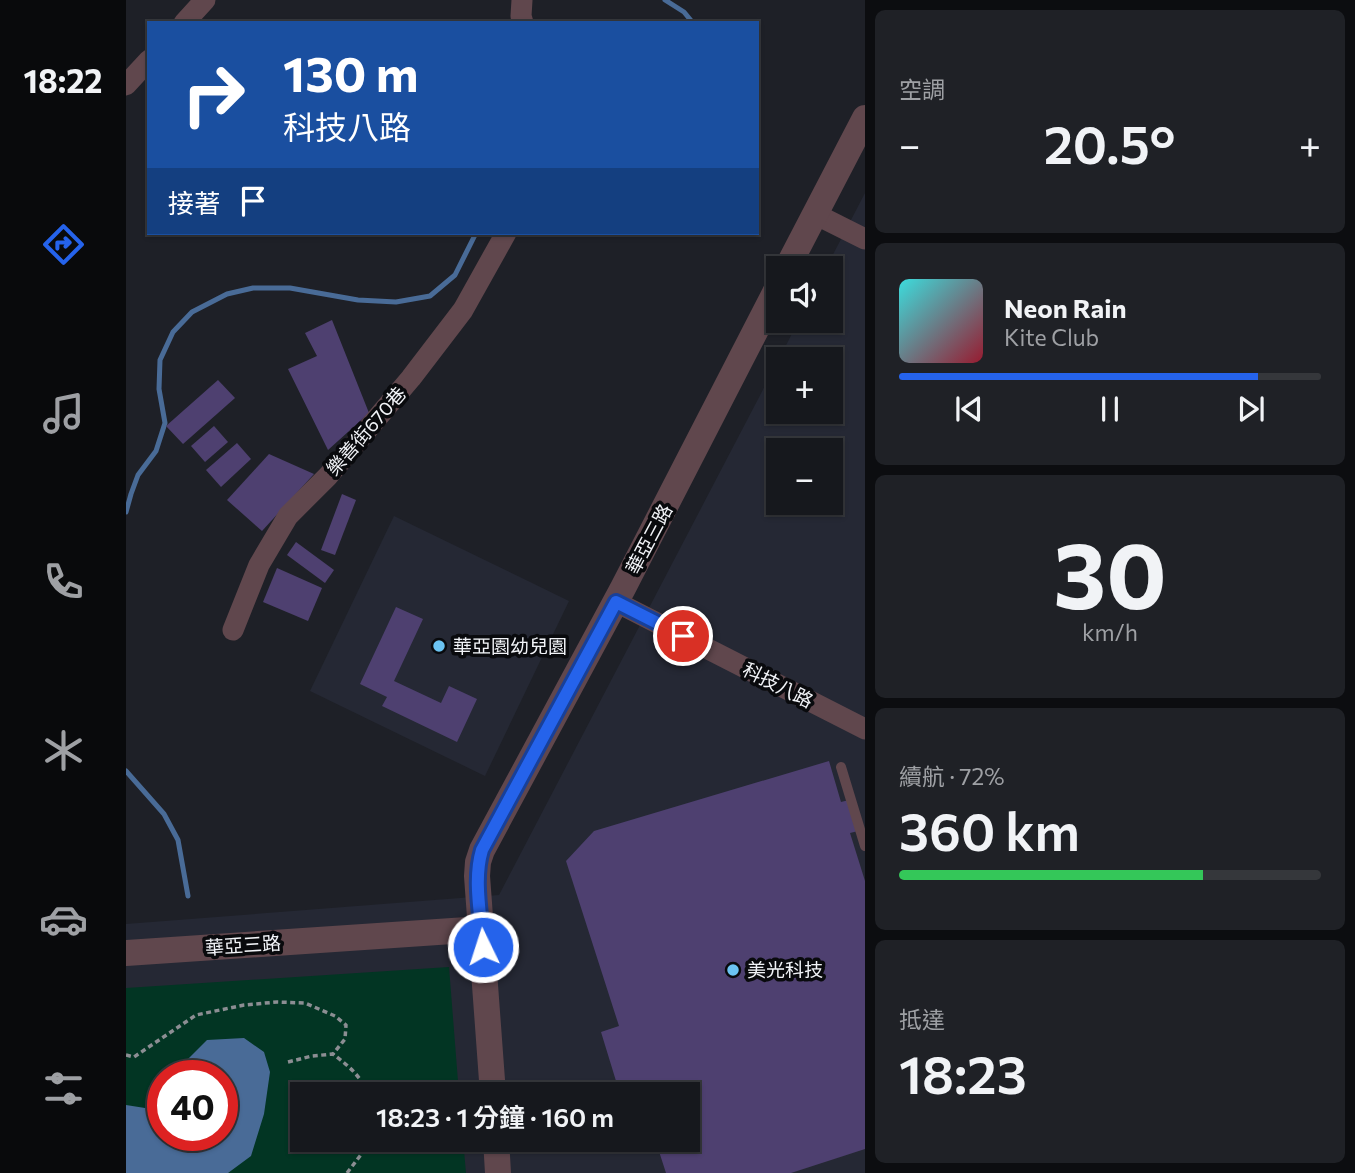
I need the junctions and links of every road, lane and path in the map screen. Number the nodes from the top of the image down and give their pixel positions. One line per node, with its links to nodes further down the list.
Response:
1 (205, 0): 3 (street)
2 (522, 0): 4 (street)
3 (186, 21)
4 (522, 21)
5 (147, 63): 6 (street)
6 (126, 85)
7 (865, 118): 8 (street)
8 (815, 214): 10 (street); 11 (street)
9 (505, 235): 14 (street, 樂善街670巷)
10 (865, 239)
11 (793, 256)
12 (766, 310): 13 (street, 華亞三路)
13 (616, 602): 15 (street, 科技八路); 18 (street, 華亞三路)
14 (233, 630)
15 (865, 729)
16 (841, 767): 17 (lane)
17 (865, 846)
18 (482, 929): 19 (street, 華亞三路); 24 (street)
19 (126, 953)
20 (333, 1054): 21 (path); 22 (path); 23 (path)
21 (126, 1055)
22 (288, 1062)
23 (362, 1082)
24 (492, 1082)
25 (363, 1152): 27 (path)
26 (497, 1152): 28 (street)
27 (347, 1173)
28 (498, 1173)

